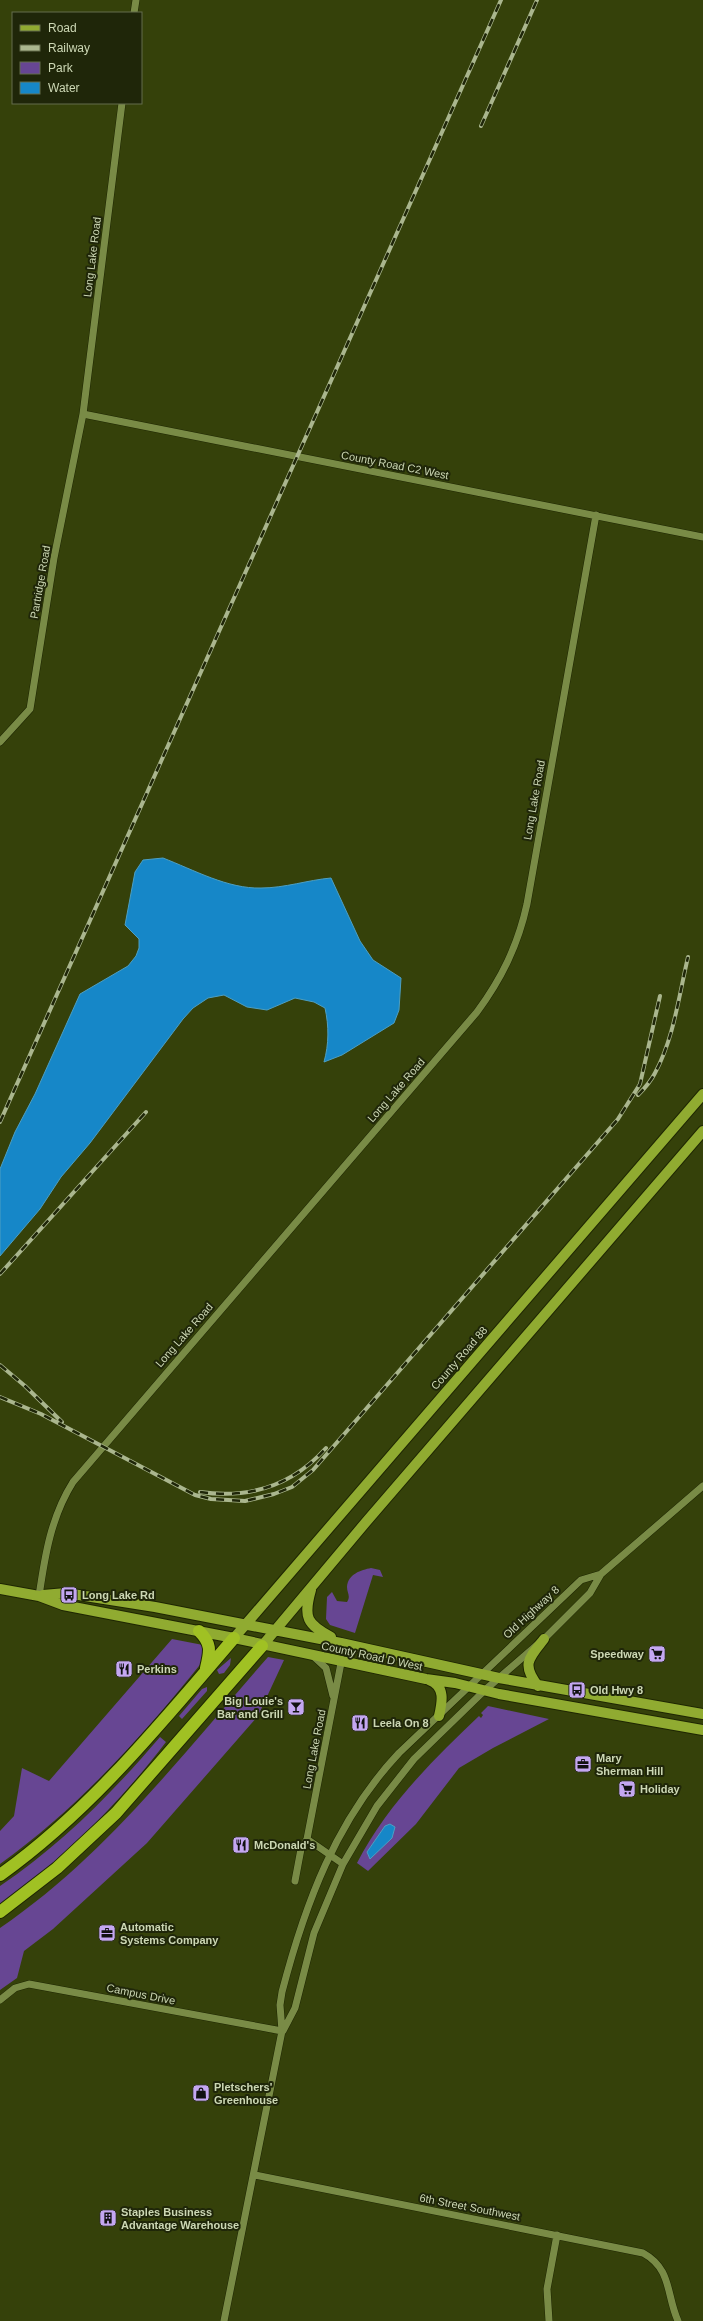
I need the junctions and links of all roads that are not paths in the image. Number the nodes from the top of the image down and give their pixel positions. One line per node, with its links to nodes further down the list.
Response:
1 (136, 0): 2 (street)
2 (134, 12)
3 (122, 104): 4 (street, Long Lake Road)
4 (83, 414): 5 (street, County Road C2 West); 7 (street, Partridge Road)
5 (596, 515): 6 (street, County Road C2 West); 14 (street, Long Lake Road)
6 (703, 537)
7 (0, 742)
8 (703, 1094): 15 (main road, County Road 88)
9 (703, 1131): 12 (main road)
10 (703, 1486): 11 (street, Old Highway 8)
11 (601, 1574): 19 (street, Old Highway 8); 25 (street, Old Highway 8)
12 (312, 1586): 16 (main road); 20 (main road)
13 (0, 1589): 14 (main road, County Road D West)
14 (39, 1596): 15 (main road, County Road D West); 17 (main road, County Road D West)
15 (244, 1624): 16 (main road, County Road D West); 18 (main road, County Road 88)
16 (275, 1630): 20 (main road, County Road D West); 21 (main road)
17 (199, 1631): 18 (main road, County Road D West); 24 (highway)
18 (234, 1638): 21 (main road, County Road D West); 24 (highway)
19 (544, 1639): 26 (street, Old Highway 8); 28 (main road)
20 (341, 1644): 25 (main road, County Road D West)
21 (262, 1646): 22 (main road, County Road D West); 40 (highway)
22 (313, 1656): 23 (main road, County Road D West); 31 (street)
23 (341, 1663): 27 (main road, County Road D West); 31 (street, Long Lake Road)
24 (205, 1671): 38 (highway)
25 (481, 1674): 26 (main road, County Road D West); 29 (street, Old Highway 8)
26 (499, 1678): 28 (main road, County Road D West); 30 (street, Old Highway 8)
27 (426, 1679): 29 (main road, County Road D West); 33 (main road)
28 (538, 1686): 32 (main road, County Road D West)
29 (469, 1687): 30 (main road, County Road D West); 33 (street, Old Highway 8)
30 (485, 1690): 34 (main road, County Road D West); 37 (street, Old Highway 8)
31 (333, 1704): 35 (street, Long Lake Road)
32 (703, 1714)
33 (439, 1716): 36 (street, Old Highway 8)
34 (703, 1730)
35 (307, 1839): 36 (street); 39 (street, Long Lake Road)
36 (330, 1855): 37 (street); 42 (street, Old Highway 8)
37 (343, 1864): 42 (street, Old Highway 8)
38 (0, 1876)
39 (295, 1881)
40 (0, 1912)
41 (0, 2000): 42 (street, Campus Drive)
42 (282, 2031): 43 (street)
43 (255, 2175): 44 (street, 6th Street Southwest); 45 (street)
44 (557, 2235): 46 (street); 47 (street, 6th Street Southwest)
45 (224, 2321)
46 (549, 2321)
47 (678, 2321)

